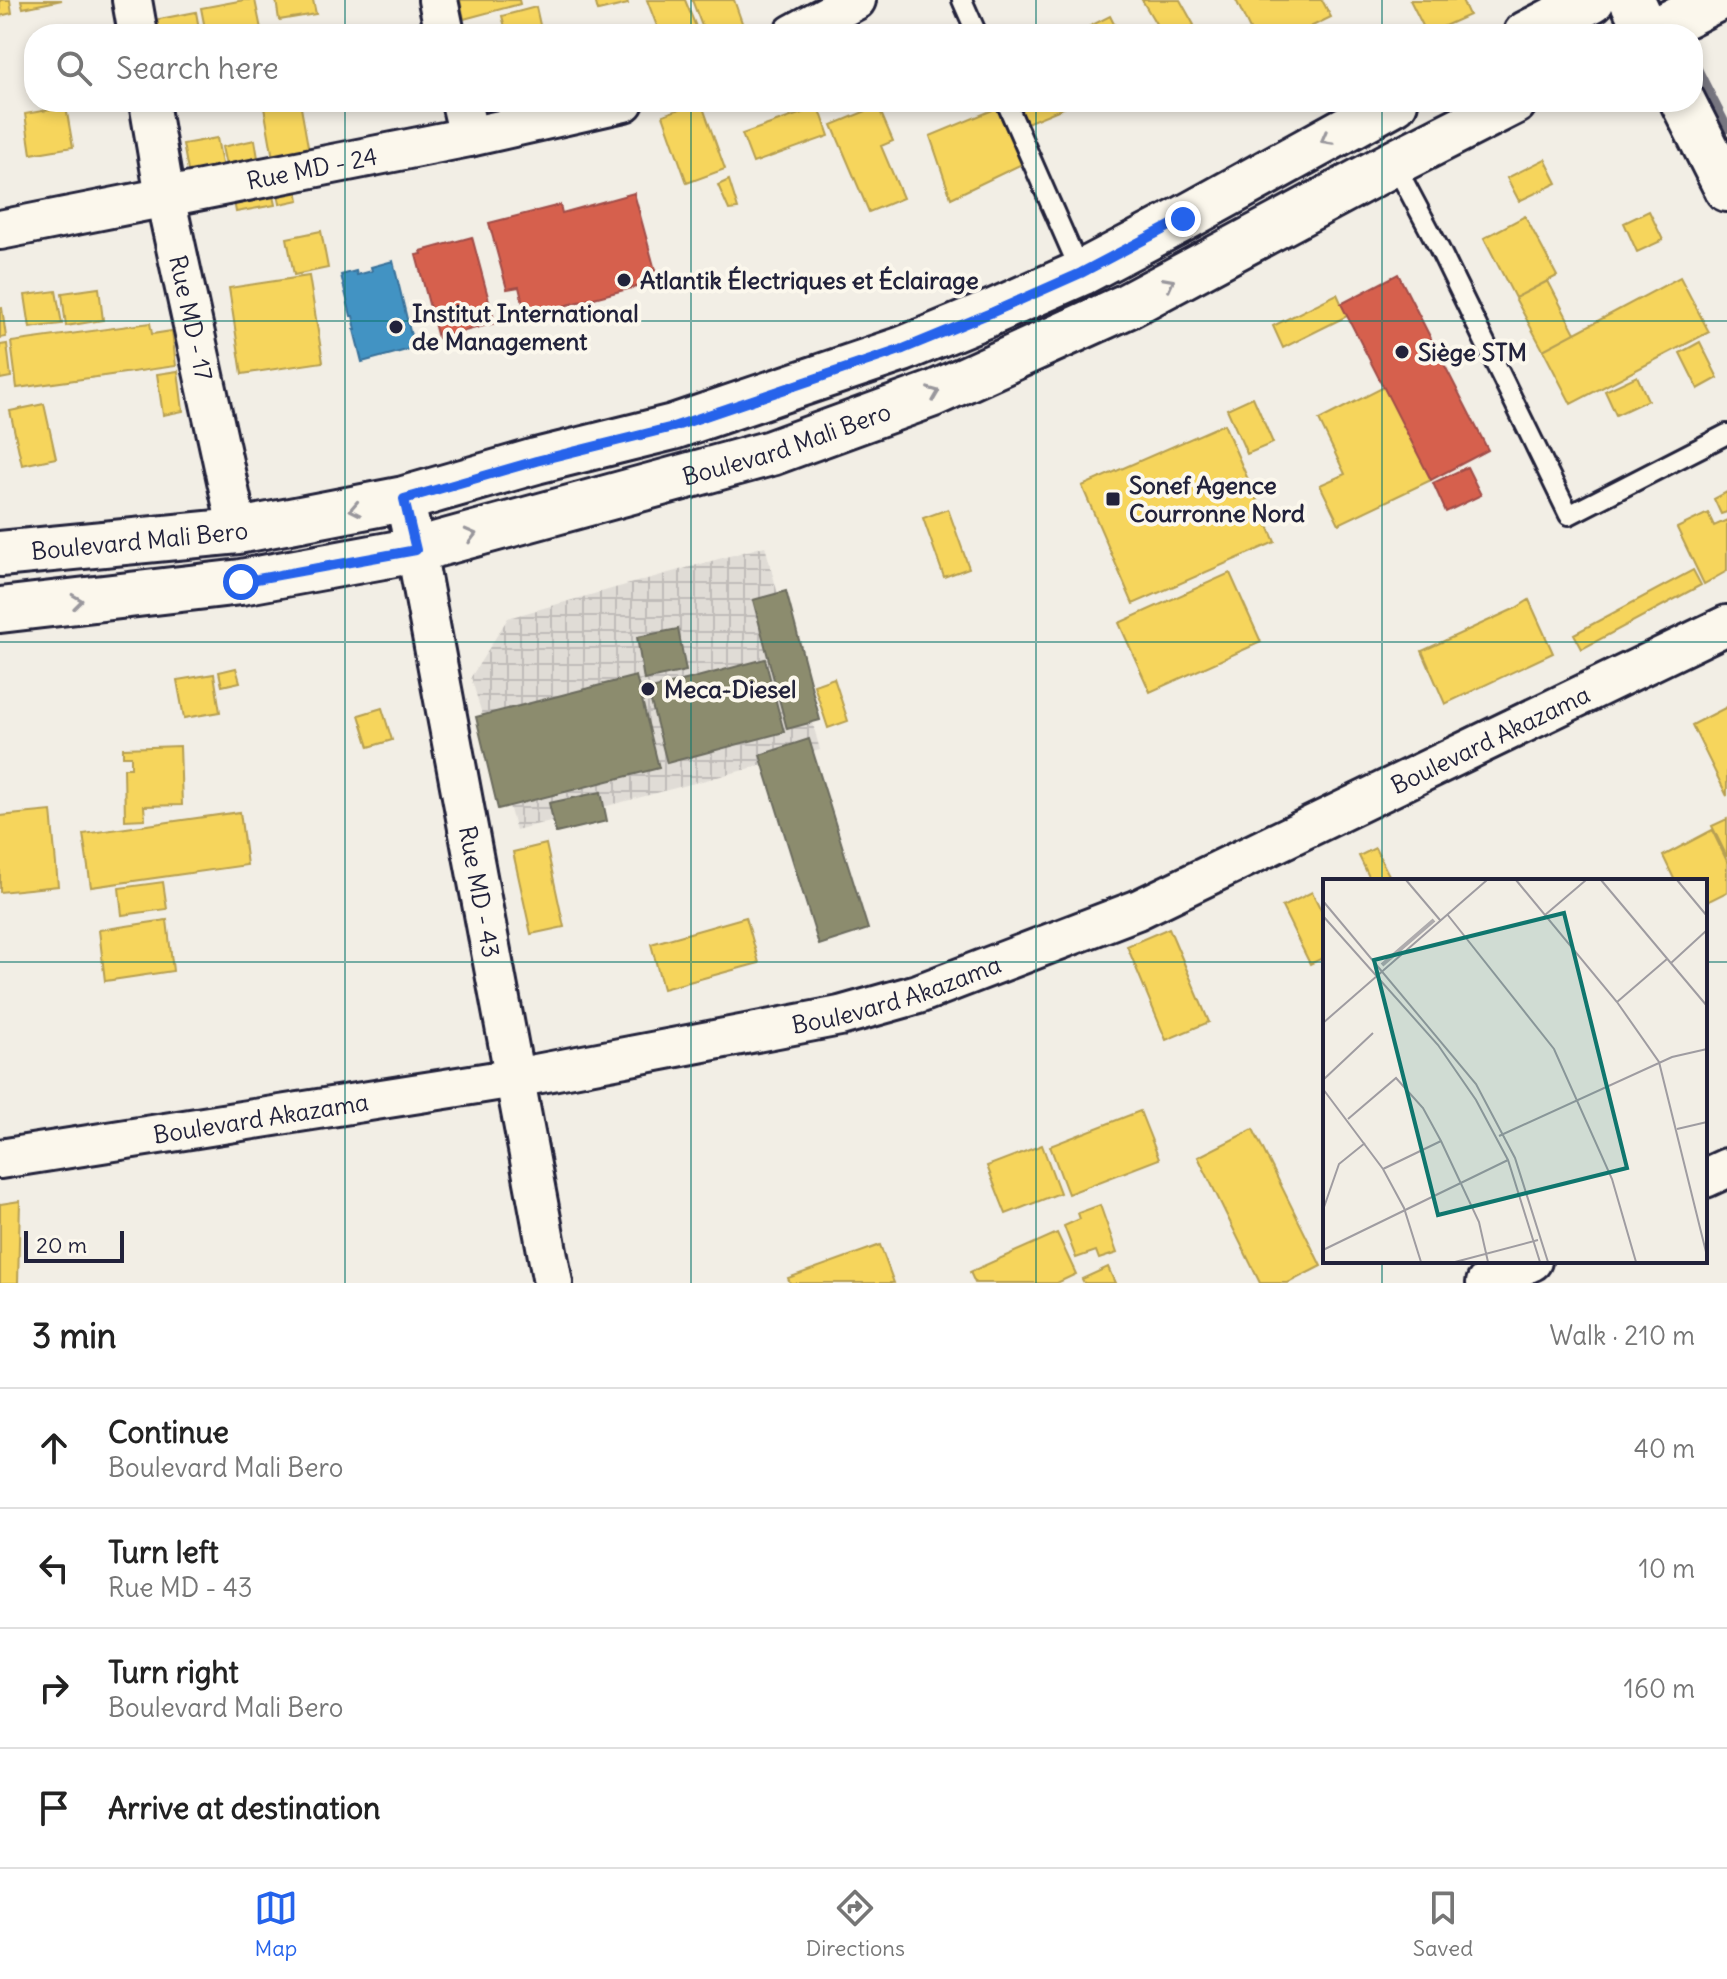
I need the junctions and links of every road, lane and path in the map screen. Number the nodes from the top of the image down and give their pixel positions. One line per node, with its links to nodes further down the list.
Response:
1 (132, 0): 8 (street)
2 (438, 0): 9 (street)
3 (856, 0): 10 (street)
4 (962, 0): 11 (lane)
5 (1592, 0): 12 (main road)
6 (1632, 0): 13 (main road)
7 (1715, 0): 14 (main road)
8 (136, 24)
9 (443, 24)
10 (812, 24)
11 (973, 24)
12 (1545, 24)
13 (1643, 24)
14 (1668, 24)
15 (151, 112): 24 (street, Rue MD - 17)
16 (530, 112): 21 (street, Rue MD - 24)
17 (1010, 112): 26 (lane)
18 (1377, 112): 26 (main road, Boulevard Mali Bero, one-way to 26)
19 (1494, 112): 22 (main road, Boulevard Mali Bero)
20 (1688, 112): 23 (main road)
21 (465, 119): 24 (street, Rue MD - 24)
22 (1394, 163): 27 (lane); 30 (main road, Boulevard Mali Bero, one-way to 22)
23 (1727, 189)
24 (165, 197): 25 (street, Rue MD - 24); 29 (street, Rue MD - 17)
25 (0, 230)
26 (1081, 273): 28 (main road, Boulevard Mali Bero)
27 (1727, 434)
28 (404, 499): 29 (main road, Boulevard Mali Bero, one-way to 29); 30 (street, Rue MD - 43)
29 (238, 531): 31 (main road, Boulevard Mali Bero)
30 (416, 550): 32 (main road, Boulevard Mali Bero, one-way to 30); 34 (street, Rue MD - 43)
31 (0, 554)
32 (0, 610)
33 (1727, 625): 34 (street, Boulevard Akazama)
34 (515, 1078): 35 (street, Boulevard Akazama); 39 (street, Rue MD - 43)
35 (0, 1159)
36 (1727, 1168): 37 (street)
37 (1707, 1177)
38 (1528, 1263): 40 (street)
39 (553, 1283)
40 (1486, 1283)

